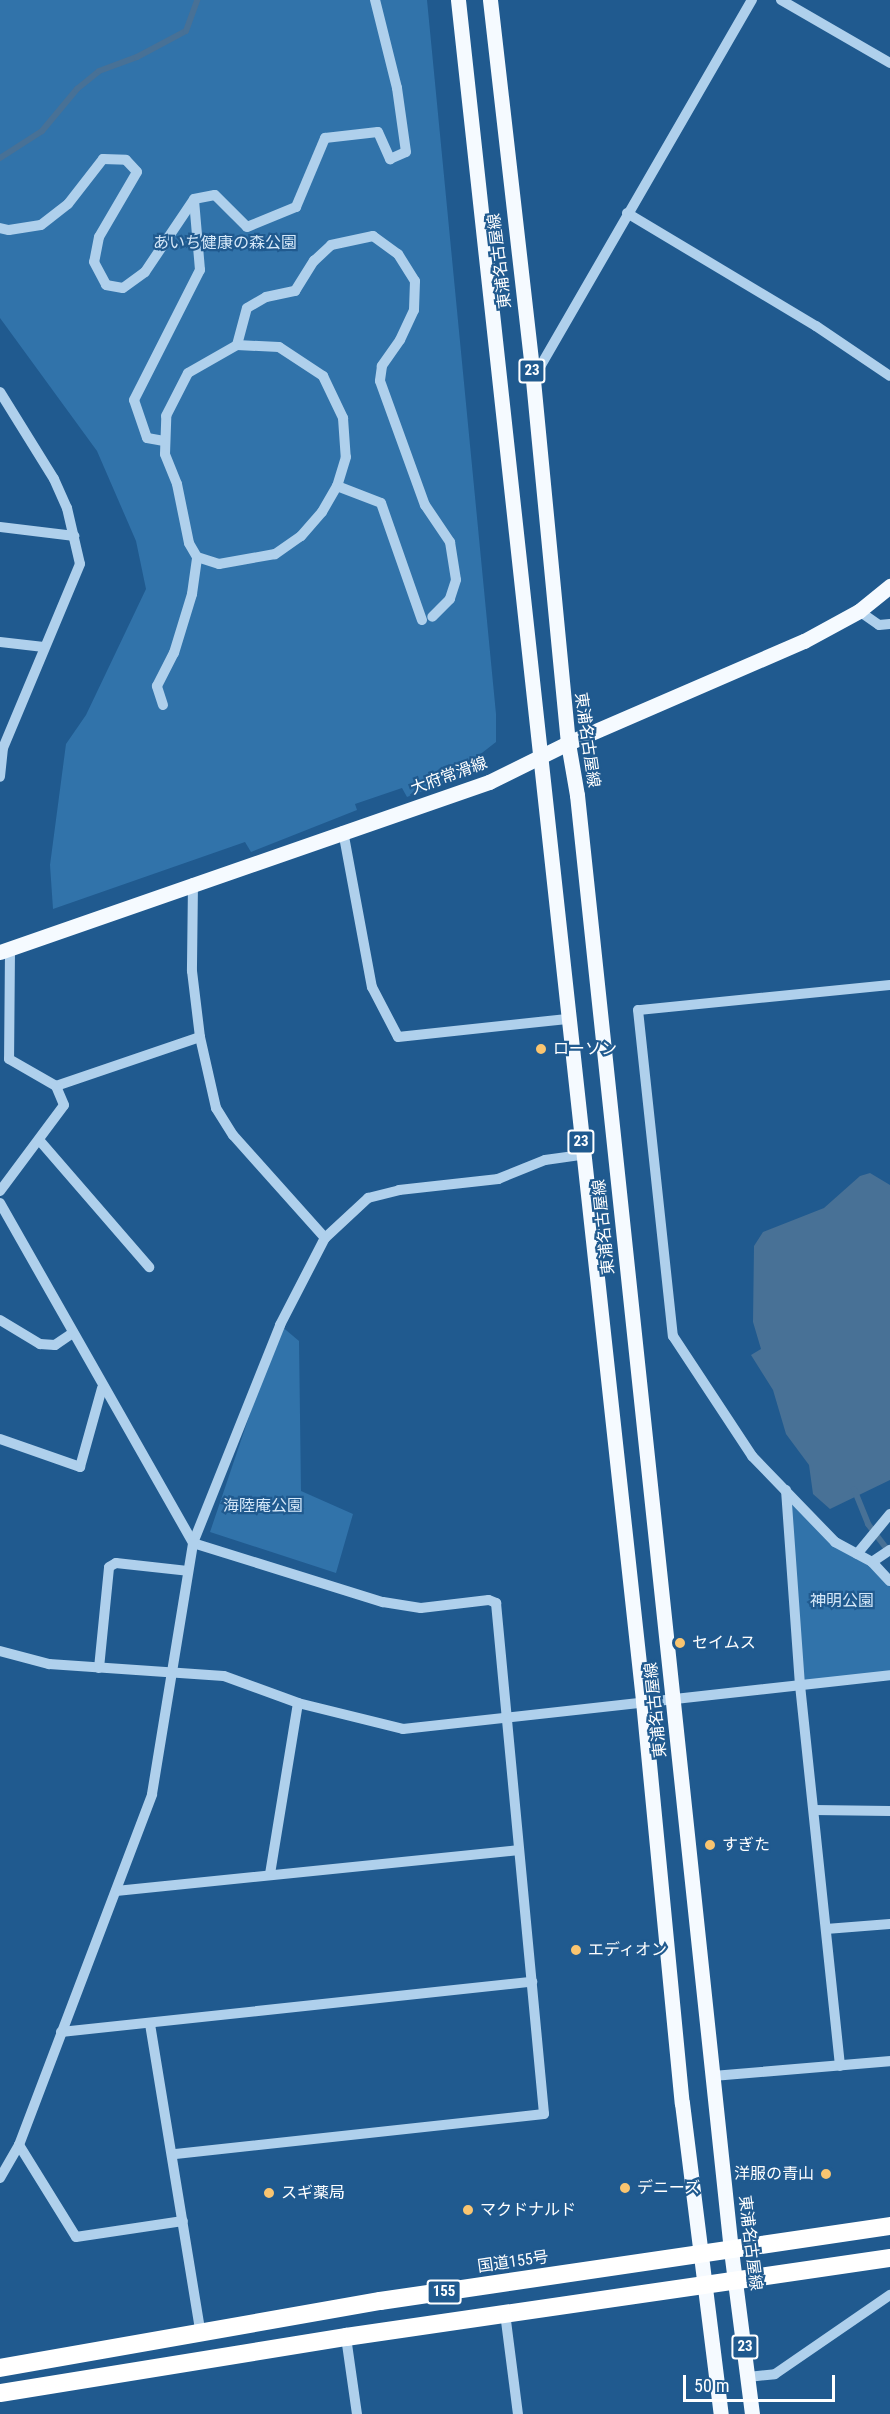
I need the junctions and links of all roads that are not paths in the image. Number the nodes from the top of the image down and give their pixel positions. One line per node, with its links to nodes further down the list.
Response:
1 (375, 0): 7 (street)
2 (458, 0): 29 (main road, 東浦名古屋線 / 23)
3 (490, 0): 12 (main road, 東浦名古屋線 / 23)
4 (752, 0): 8 (street)
5 (781, 0): 6 (street)
6 (890, 63)
7 (194, 200): 9 (street); 16 (street)
8 (627, 213): 11 (street); 12 (street)
9 (0, 228)
10 (237, 345): 16 (street); 17 (street); 17 (street)
11 (890, 376)
12 (533, 380): 27 (main road, 東浦名古屋線 / 23)
13 (0, 392): 15 (street)
14 (0, 408): 15 (street)
15 (13, 410): 19 (street)
16 (164, 441): 20 (street)
17 (337, 486): 20 (street)
18 (0, 527): 19 (street)
19 (74, 536): 25 (street)
20 (197, 556): 26 (street)
21 (890, 586): 22 (main road, 大府常滑線)
22 (859, 611): 23 (street); 27 (main road, 大府常滑線)
23 (890, 624)
24 (0, 642): 25 (street)
25 (44, 647): 28 (street)
26 (163, 705)
27 (568, 743): 29 (main road, 大府常滑線); 61 (main road, 東浦名古屋線 / 23)
28 (2, 748): 30 (street)
29 (540, 758): 31 (main road, 大府常滑線); 35 (main road, 東浦名古屋線 / 23)
30 (0, 777)
31 (343, 831): 32 (main road, 大府常滑線); 35 (street)
32 (193, 883): 33 (main road, 大府常滑線); 36 (street)
33 (5, 951): 37 (street)
34 (890, 985): 48 (street)
35 (567, 1019): 39 (main road, 東浦名古屋線 / 23)
36 (200, 1037): 37 (street); 42 (street)
37 (56, 1086): 38 (street)
38 (40, 1141): 40 (street); 43 (street)
39 (582, 1155): 42 (street); 62 (main road, 東浦名古屋線 / 23)
40 (0, 1191)
41 (0, 1203): 45 (street)
42 (325, 1238): 50 (street)
43 (149, 1267)
44 (0, 1320): 45 (street)
45 (73, 1333): 46 (street)
46 (102, 1388): 47 (street); 50 (street)
47 (0, 1439)
48 (786, 1490): 52 (street); 60 (street)
49 (890, 1514): 52 (street)
50 (192, 1543): 54 (street); 64 (street)
51 (890, 1550): 53 (street)
52 (857, 1554): 53 (street)
53 (873, 1562): 55 (street)
54 (188, 1571): 57 (street); 58 (street)
55 (890, 1581)
56 (0, 1652): 57 (street)
57 (99, 1668): 58 (street)
58 (171, 1674): 63 (street); 69 (street)
59 (890, 1675): 60 (street)
60 (800, 1685): 61 (street); 65 (street)
61 (673, 1696): 62 (street); 77 (main road, 東浦名古屋線 / 23)
62 (643, 1701): 64 (street); 84 (main road, 東浦名古屋線 / 23)
63 (298, 1703): 64 (street); 68 (street)
64 (507, 1716): 67 (street)
65 (814, 1810): 66 (street); 71 (street)
66 (890, 1811)
67 (519, 1850): 68 (street); 72 (street)
68 (270, 1874): 69 (street)
69 (116, 1891): 74 (street)
70 (890, 1924): 71 (street)
71 (826, 1929): 76 (street)
72 (532, 1982): 73 (street); 79 (street)
73 (150, 2024): 74 (street); 79 (street)
74 (62, 2032): 78 (street)
75 (890, 2061): 76 (street)
76 (840, 2066): 77 (street)
77 (713, 2076): 83 (main road, 東浦名古屋線 / 23)
78 (19, 2145): 80 (street); 81 (street)
79 (173, 2154): 81 (street)
80 (0, 2178)
81 (183, 2221): 90 (street)
82 (890, 2226): 83 (highway, 国道155号 / 155)
83 (731, 2250): 84 (highway, 国道155号 / 155); 86 (main road, 東浦名古屋線 / 23)
84 (701, 2255): 87 (main road, 東浦名古屋線 / 23); 90 (highway, 国道155号 / 155)
85 (890, 2258): 86 (highway, 155)
86 (737, 2280): 87 (highway, 155); 93 (main road, 東浦名古屋線 / 23)
87 (706, 2284): 89 (highway, 155); 97 (main road, 東浦名古屋線 / 23)
88 (890, 2295): 93 (street)
89 (505, 2313): 91 (highway, 155); 96 (street)
90 (201, 2334): 92 (highway, 国道155号 / 155)
91 (346, 2337): 94 (highway, 155); 95 (street)
92 (0, 2368)
93 (748, 2377): 98 (main road, 東浦名古屋線 / 23)
94 (0, 2393)
95 (357, 2414)
96 (518, 2414)
97 (721, 2414)
98 (752, 2414)

